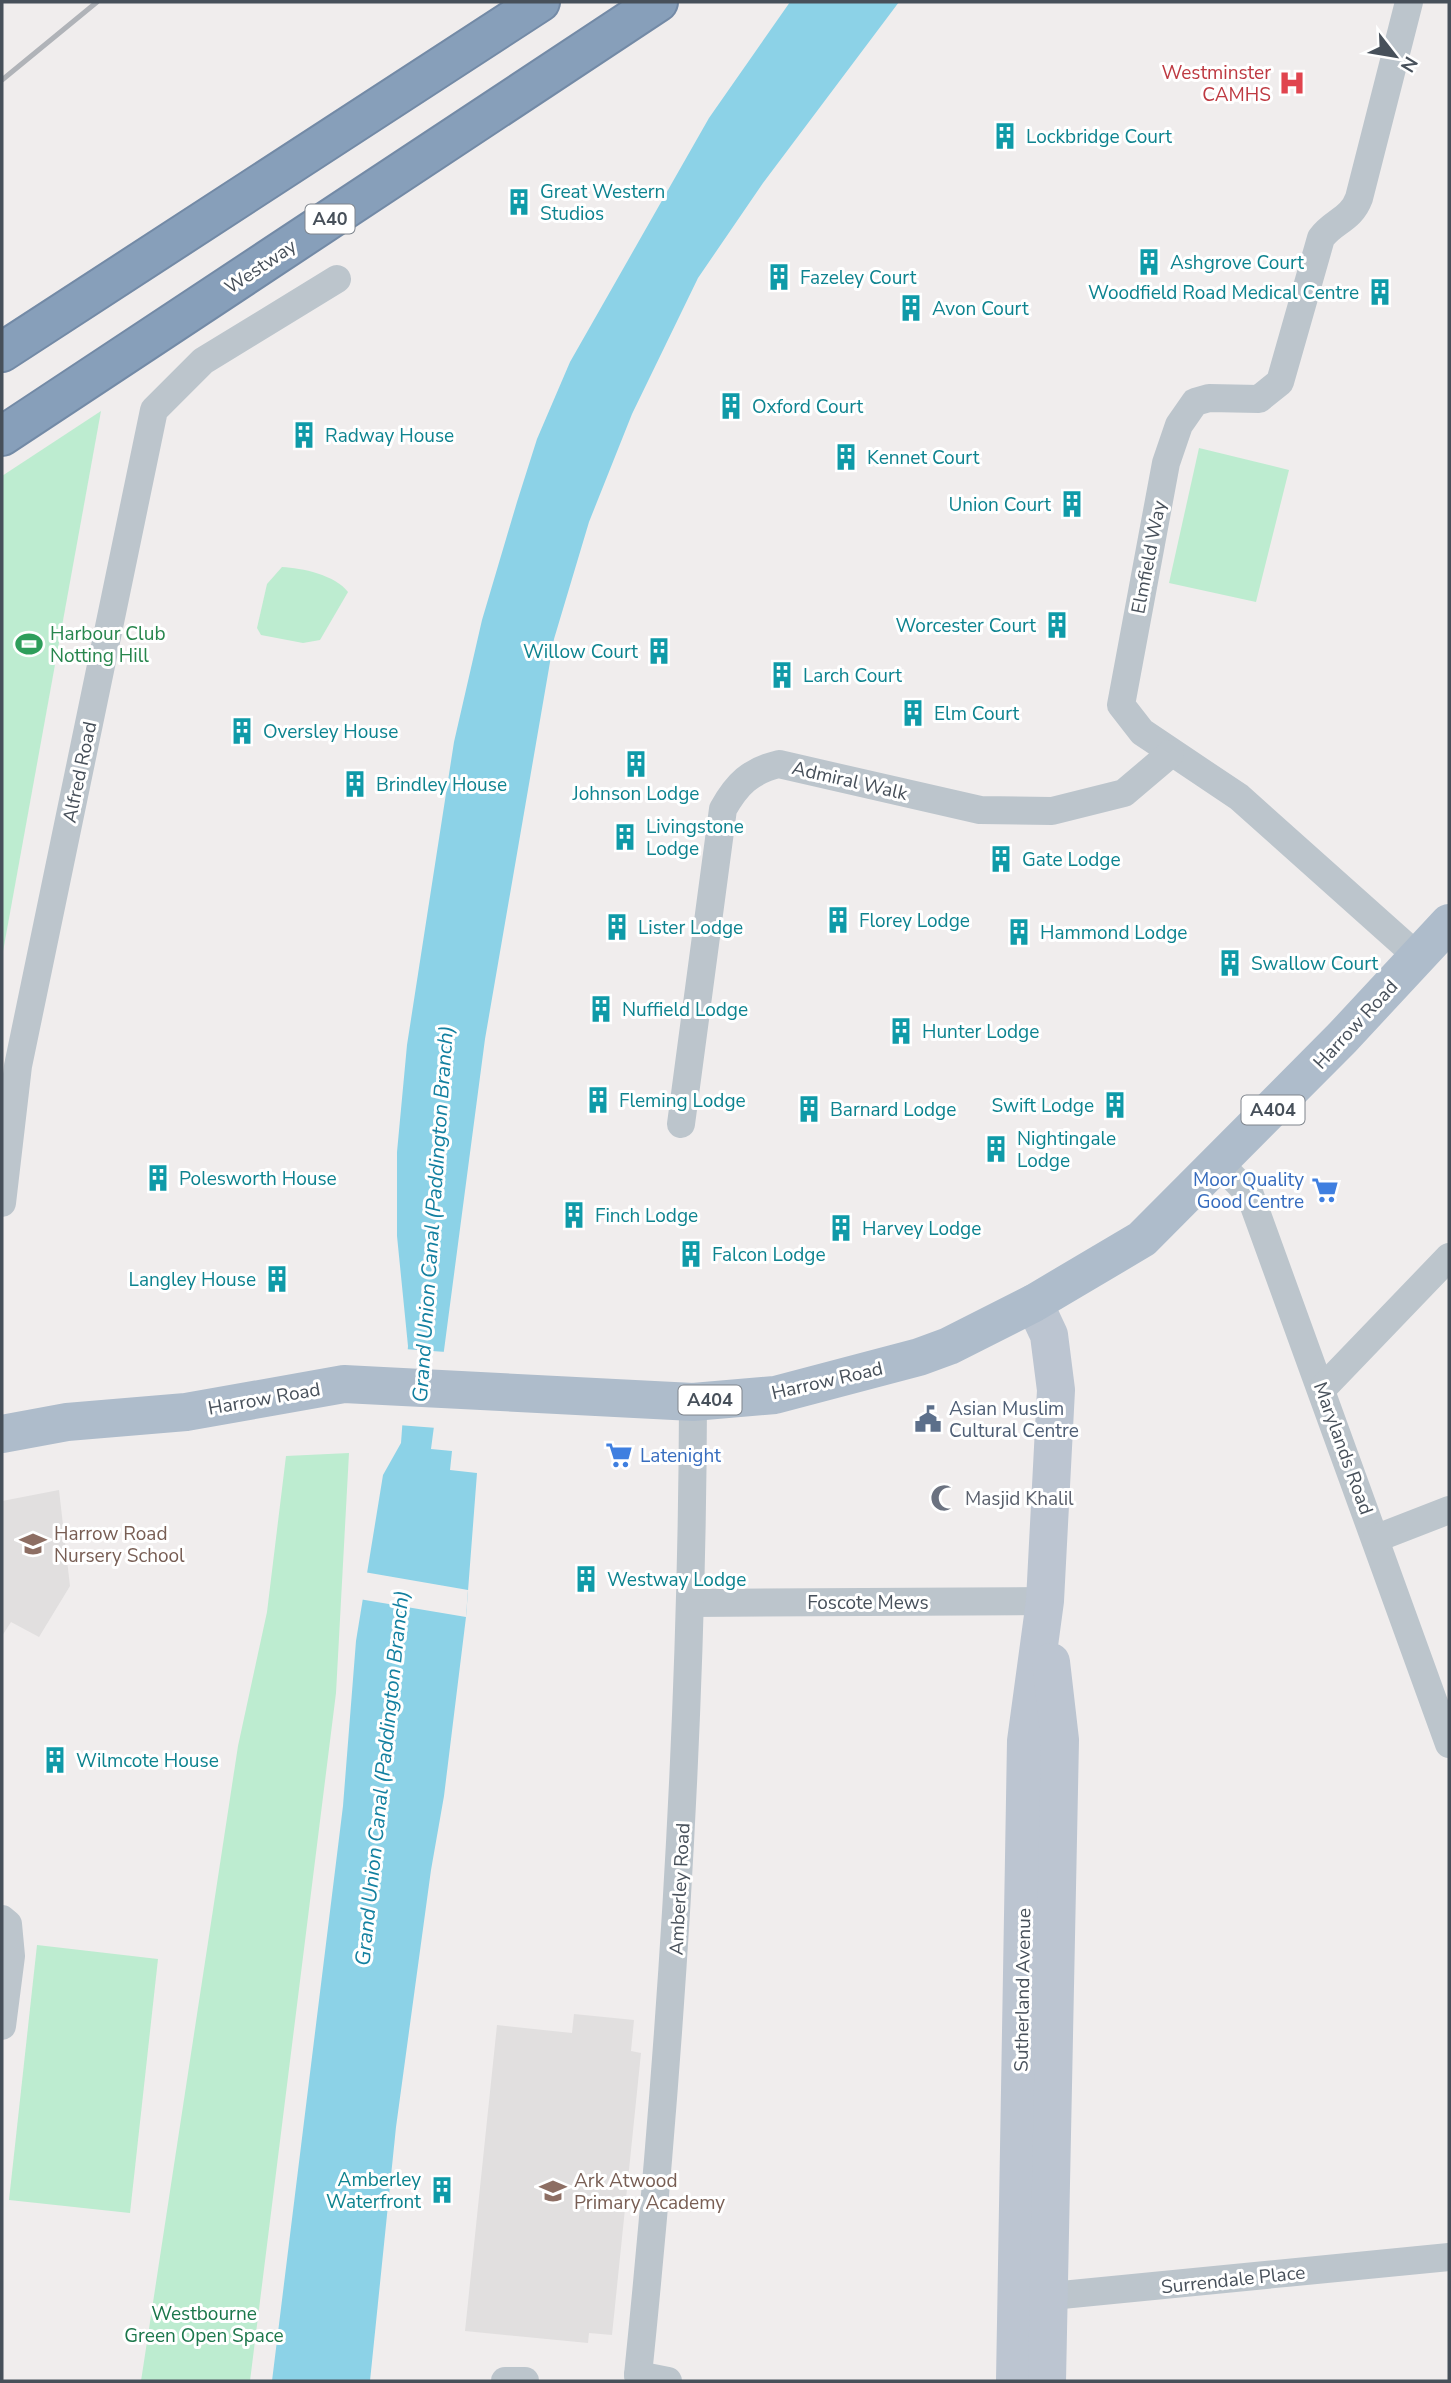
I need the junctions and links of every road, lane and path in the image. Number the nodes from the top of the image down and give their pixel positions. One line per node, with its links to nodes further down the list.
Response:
1 (540, 2): 5 (highway)
2 (658, 2): 6 (highway, Westway / A40)
3 (1409, 2): 7 (street, Elmfield Way)
4 (337, 279): 12 (street, Alfred Road)
5 (2, 352)
6 (2, 436)
7 (1170, 754): 9 (street, Elmfield Way); 10 (street, Admiral Walk)
8 (1449, 923): 9 (main road, Harrow Road / A404)
9 (1417, 956): 11 (main road, Harrow Road / A404)
10 (681, 1124)
11 (1220, 1164): 14 (main road, Harrow Road / A404); 15 (street, Marylands Road)
12 (2, 1203)
13 (1449, 1257): 15 (street)
14 (1034, 1303): 16 (main road, Harrow Road / A404); 20 (street, Sutherland Avenue)
15 (1323, 1388): 19 (street, Marylands Road)
16 (693, 1402): 17 (main road, Harrow Road / A404); 21 (street, Amberley Road)
17 (2, 1432)
18 (1449, 1510): 19 (street)
19 (1377, 1538): 22 (street, Marylands Road)
20 (1045, 1601): 21 (street, Foscote Mews); 26 (street, Sutherland Avenue)
21 (690, 1603): 27 (street, Amberley Road)
22 (1449, 1744)
23 (2, 1919): 24 (street)
24 (2, 2026)
25 (1449, 2257): 26 (street, Surrendale Place)
26 (1033, 2298): 31 (street, Sutherland Avenue); 32 (street, Sutherland Avenue)
27 (633, 2378): 30 (street)
28 (505, 2381): 29 (street)
29 (525, 2381)
30 (668, 2381)
31 (1015, 2381)
32 (1047, 2381)

